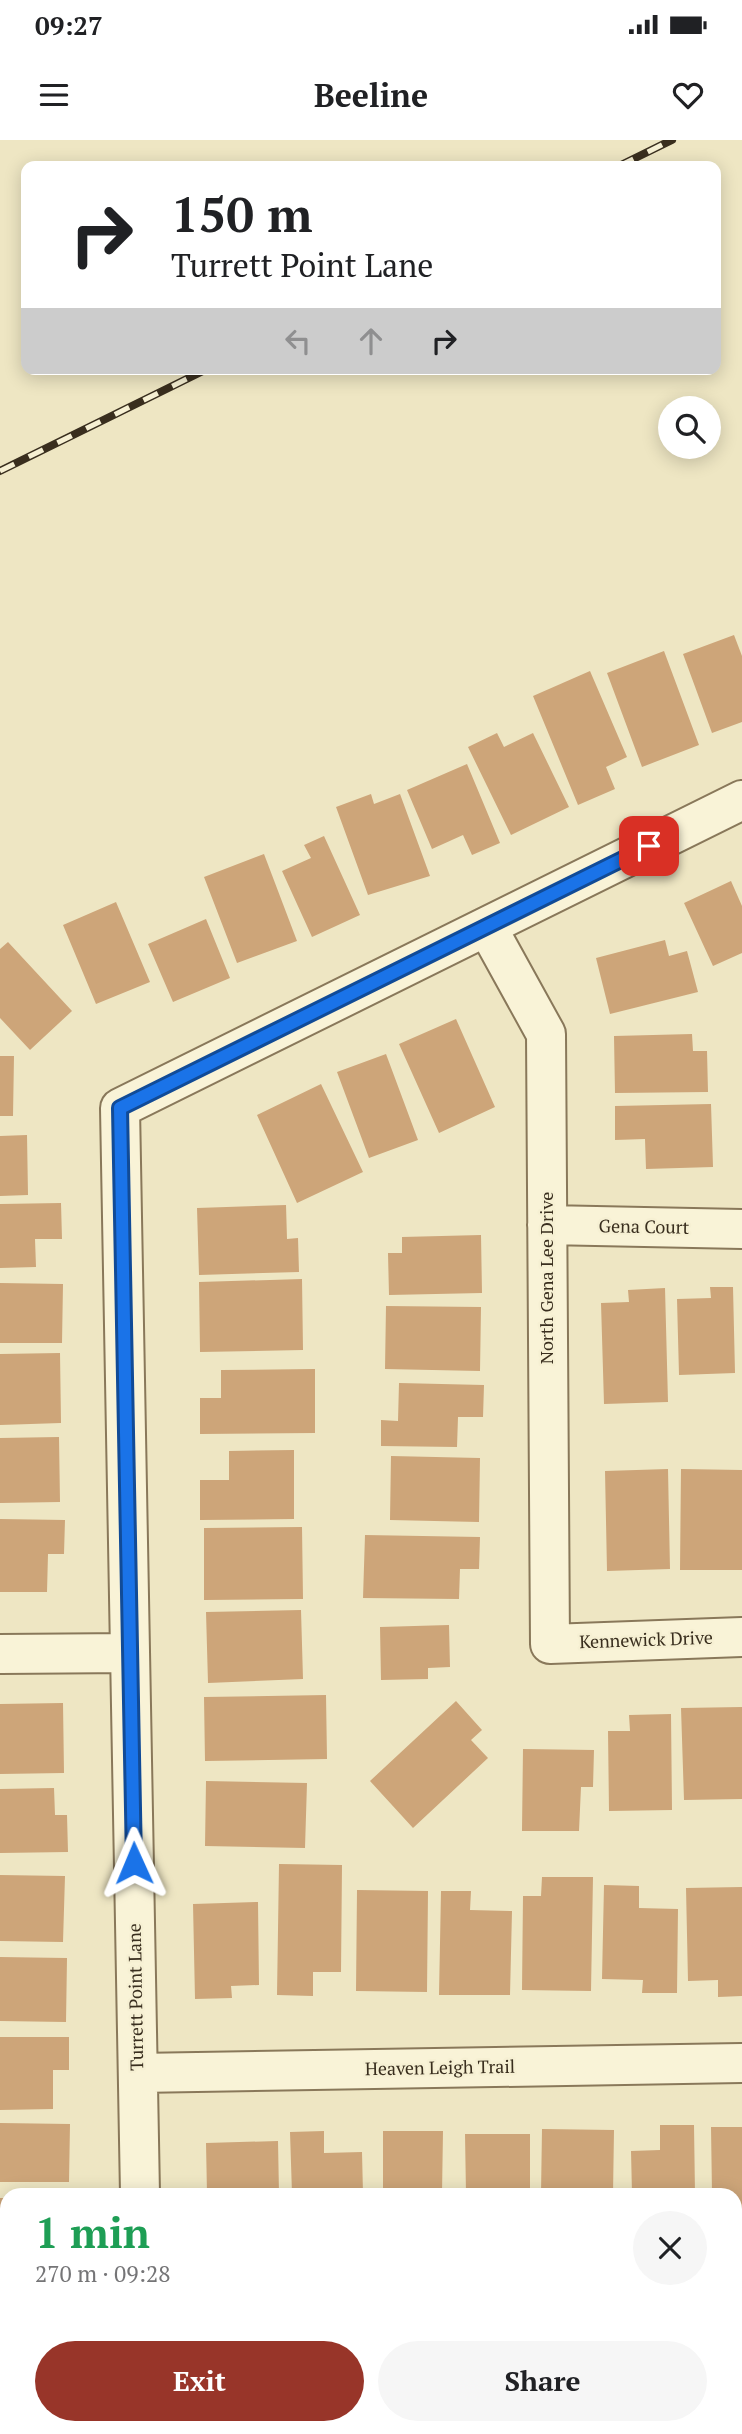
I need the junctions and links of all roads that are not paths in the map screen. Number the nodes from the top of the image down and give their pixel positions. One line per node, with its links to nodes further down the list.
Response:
1 (742, 800): 2 (street, Turrett Point Lane)
2 (487, 927): 3 (street, North Gena Lee Drive); 7 (street, Turrett Point Lane)
3 (547, 1225): 4 (street, Gena Court); 6 (street, North Gena Lee Drive)
4 (742, 1229)
5 (742, 1637): 6 (street, Kennewick Drive)
6 (550, 1644)
7 (130, 1653): 8 (street); 10 (street, Turrett Point Lane)
8 (0, 1654)
9 (742, 2063): 10 (street, Heaven Leigh Trail)
10 (138, 2073): 11 (street, Turrett Point Lane)
11 (140, 2188)

